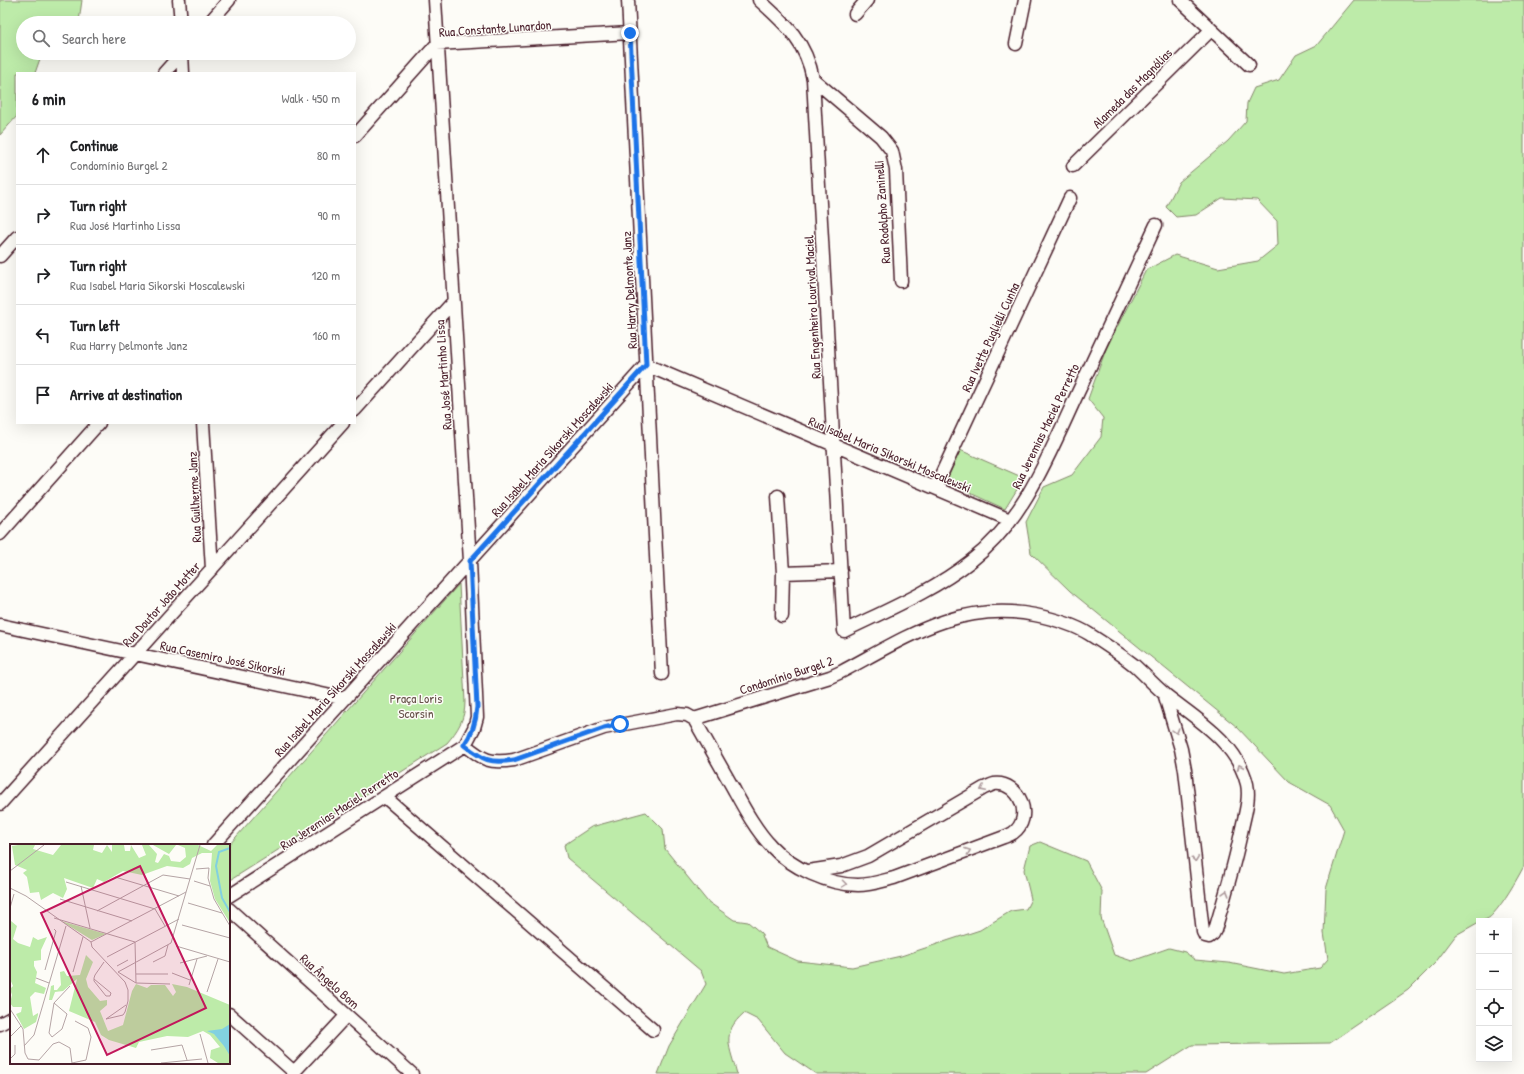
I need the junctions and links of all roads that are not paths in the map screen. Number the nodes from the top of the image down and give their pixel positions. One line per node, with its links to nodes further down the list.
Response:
1 (179, 0): 10 (street)
2 (229, 0): 11 (street)
3 (434, 0): 14 (street, Rua José Martinho Lissa)
4 (628, 0): 13 (street, Rua Harry Delmonte Janz)
5 (759, 0): 21 (street, Rua Engenheiro Lourival Maciel)
6 (867, 0): 9 (street)
7 (1025, 0): 15 (street)
8 (1180, 0): 12 (street)
9 (855, 14)
10 (180, 16)
11 (215, 16)
12 (1211, 30): 18 (street); 23 (street, Alameda das Magnólias)
13 (630, 33): 14 (street, Rua Constante Lunardon); 30 (street, Rua Harry Delmonte Janz)
14 (437, 44): 22 (street, Rua Constante Lunardon); 29 (street, Rua José Martinho Lissa)
15 (1016, 44)
16 (176, 60): 19 (street)
17 (182, 60): 20 (street)
18 (1249, 65)
19 (165, 72)
20 (183, 72)
21 (813, 79): 28 (street, Rua Rodolpho Zaninelli); 35 (street, Rua Engenheiro Lourival Maciel)
22 (356, 135)
23 (1073, 166)
24 (1070, 198): 36 (street, Rua Ivette Puglielli Cunha)
25 (1156, 225): 38 (street, Rua Jeremias Maciel Perretto)
26 (16, 238): 27 (street)
27 (0, 256)
28 (901, 281)
29 (452, 302): 31 (street); 40 (street, Rua José Martinho Lissa)
30 (646, 365): 35 (street, Rua Isabel Maria Sikorski Moscalewski); 40 (street, Rua Isabel Maria Sikorski Moscalewski); 48 (street, Rua Harry Delmonte Janz)
31 (356, 409)
32 (98, 424): 39 (street)
33 (203, 424): 41 (street, Rua Guilherme Janz)
34 (342, 424): 41 (street, Rua Doutor João Motter)
35 (834, 445): 36 (street, Rua Isabel Maria Sikorski Moscalewski); 42 (street, Rua Engenheiro Lourival Maciel)
36 (935, 488): 38 (street, Rua Isabel Maria Sikorski Moscalewski)
37 (778, 496): 43 (street)
38 (1010, 520): 46 (street, Rua Jeremias Maciel Perretto)
39 (0, 534)
40 (470, 561): 50 (street, Rua Isabel Maria Sikorski Moscalewski); 52 (street, Rua José Martinho Lissa)
41 (212, 569): 47 (street, Rua Doutor João Motter)
42 (841, 572): 43 (street); 46 (street, Rua Engenheiro Lourival Maciel)
43 (783, 573): 44 (street)
44 (782, 616)
45 (0, 625): 47 (street, Rua Casemiro José Sikorski)
46 (844, 631)
47 (136, 654): 50 (street, Rua Casemiro José Sikorski); 54 (street, Rua Doutor João Motter)
48 (662, 674)
49 (1164, 693): 49 (street, Condomínio Burgel 2, one-way to 49); 51 (street, Condomínio Burgel 2)
50 (346, 698): 55 (street, Rua Isabel Maria Sikorski Moscalewski)
51 (694, 719): 52 (street); 56 (street)
52 (464, 745): 53 (street, Rua Jeremias Maciel Perretto)
53 (385, 798): 57 (street, Rua Jeremias Maciel Perretto); 63 (street)
54 (0, 804)
55 (214, 844)
56 (808, 871): 56 (street, one-way to 56)
57 (230, 895)
58 (230, 910): 60 (street, Rua Ângelo Bom)
59 (230, 1015): 64 (street)
60 (346, 1016): 64 (street); 65 (street, Rua Ângelo Bom)
61 (10, 1019): 62 (street)
62 (0, 1024)
63 (653, 1030)
64 (294, 1073)
65 (412, 1074)

